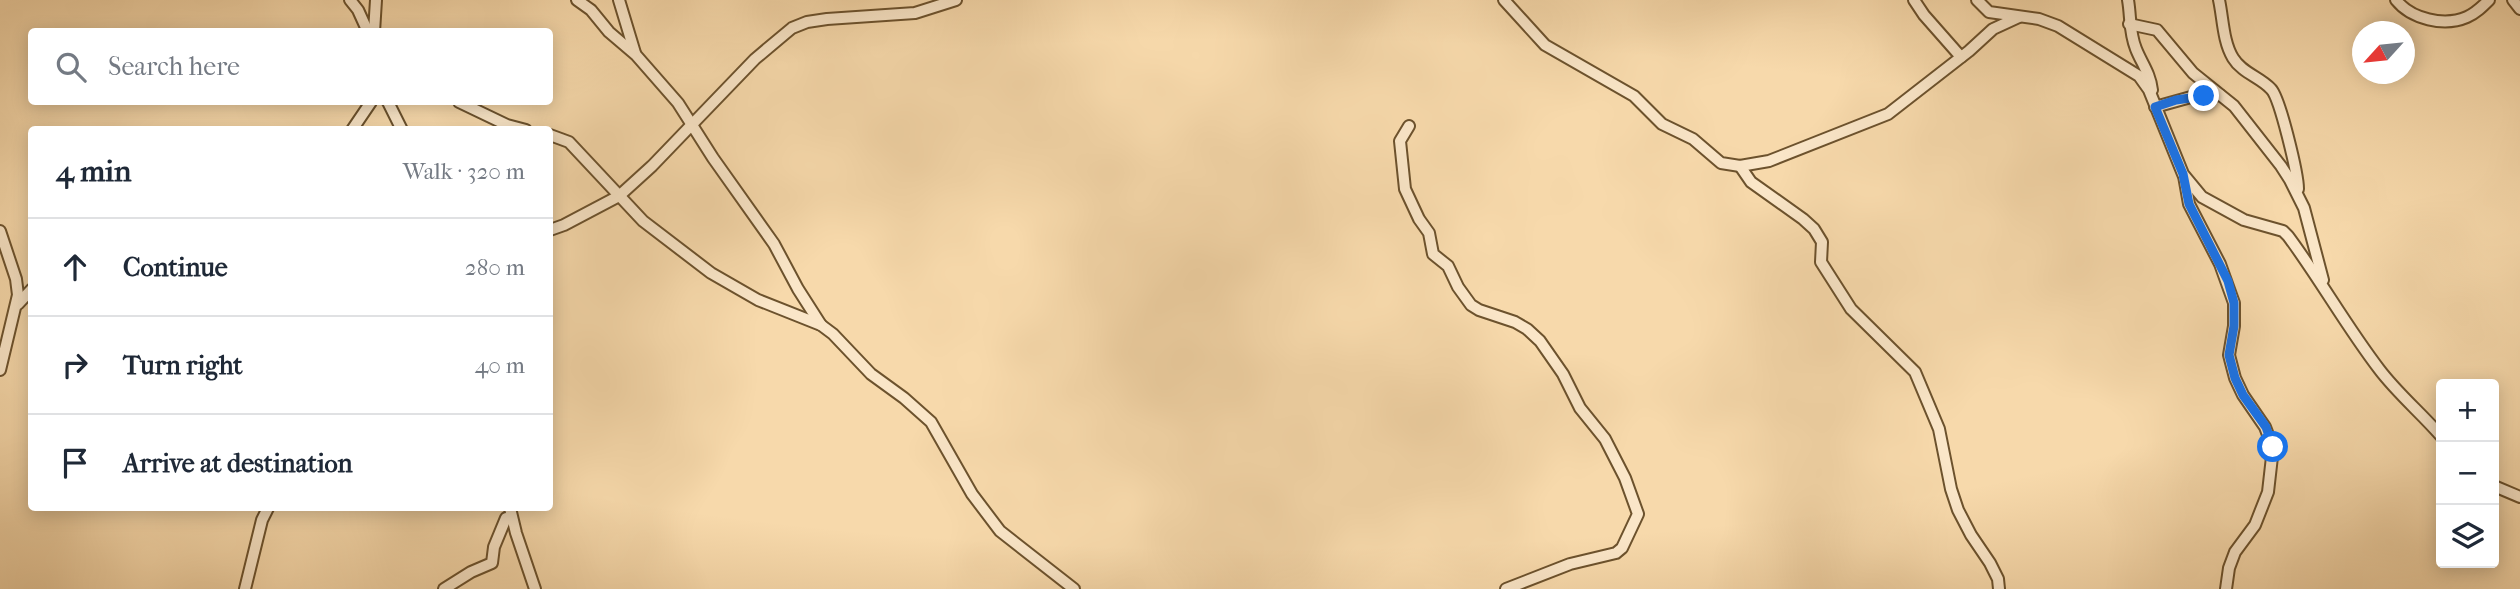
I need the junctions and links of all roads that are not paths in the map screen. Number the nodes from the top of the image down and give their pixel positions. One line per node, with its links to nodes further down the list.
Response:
1 (350, 0): 17 (street)
2 (376, 0): 18 (street)
3 (577, 0): 19 (street)
4 (619, 0): 19 (street)
5 (956, 0): 26 (street)
6 (1504, 0): 32 (street)
7 (1914, 0): 20 (street)
8 (1977, 0): 15 (street)
9 (2128, 0): 16 (street)
10 (2219, 0): 34 (street)
11 (2396, 0): 12 (street)
12 (2488, 0)
13 (2513, 0): 14 (street)
14 (2520, 9)
15 (2022, 16): 20 (street); 22 (street)
16 (2129, 24): 21 (street); 22 (street)
17 (366, 28)
18 (374, 28)
19 (636, 55): 26 (street)
20 (1961, 57): 32 (street)
21 (2220, 95): 22 (street); 34 (street)
22 (2154, 103): 33 (street)
23 (368, 105): 27 (street)
24 (390, 105): 28 (street)
25 (466, 105): 29 (street)
26 (691, 125): 35 (street); 41 (street)
27 (355, 126)
28 (400, 126)
29 (511, 126)
30 (1409, 127): 52 (street)
31 (553, 136): 35 (street)
32 (1740, 166): 53 (street)
33 (2183, 174): 38 (street); 54 (street)
34 (2298, 194): 38 (street)
35 (619, 197): 36 (street); 41 (street)
36 (553, 229)
37 (0, 231): 40 (street)
38 (2325, 291): 43 (street)
39 (28, 293): 40 (street)
40 (18, 304): 42 (street)
41 (821, 325): 51 (street)
42 (0, 370)
43 (2436, 431)
44 (2499, 488): 45 (street)
45 (2520, 497)
46 (266, 511): 48 (street)
47 (508, 513): 49 (street); 50 (street)
48 (245, 589)
49 (444, 589)
50 (535, 589)
51 (1074, 589)
52 (1506, 589)
53 (1999, 589)
54 (2226, 589)

